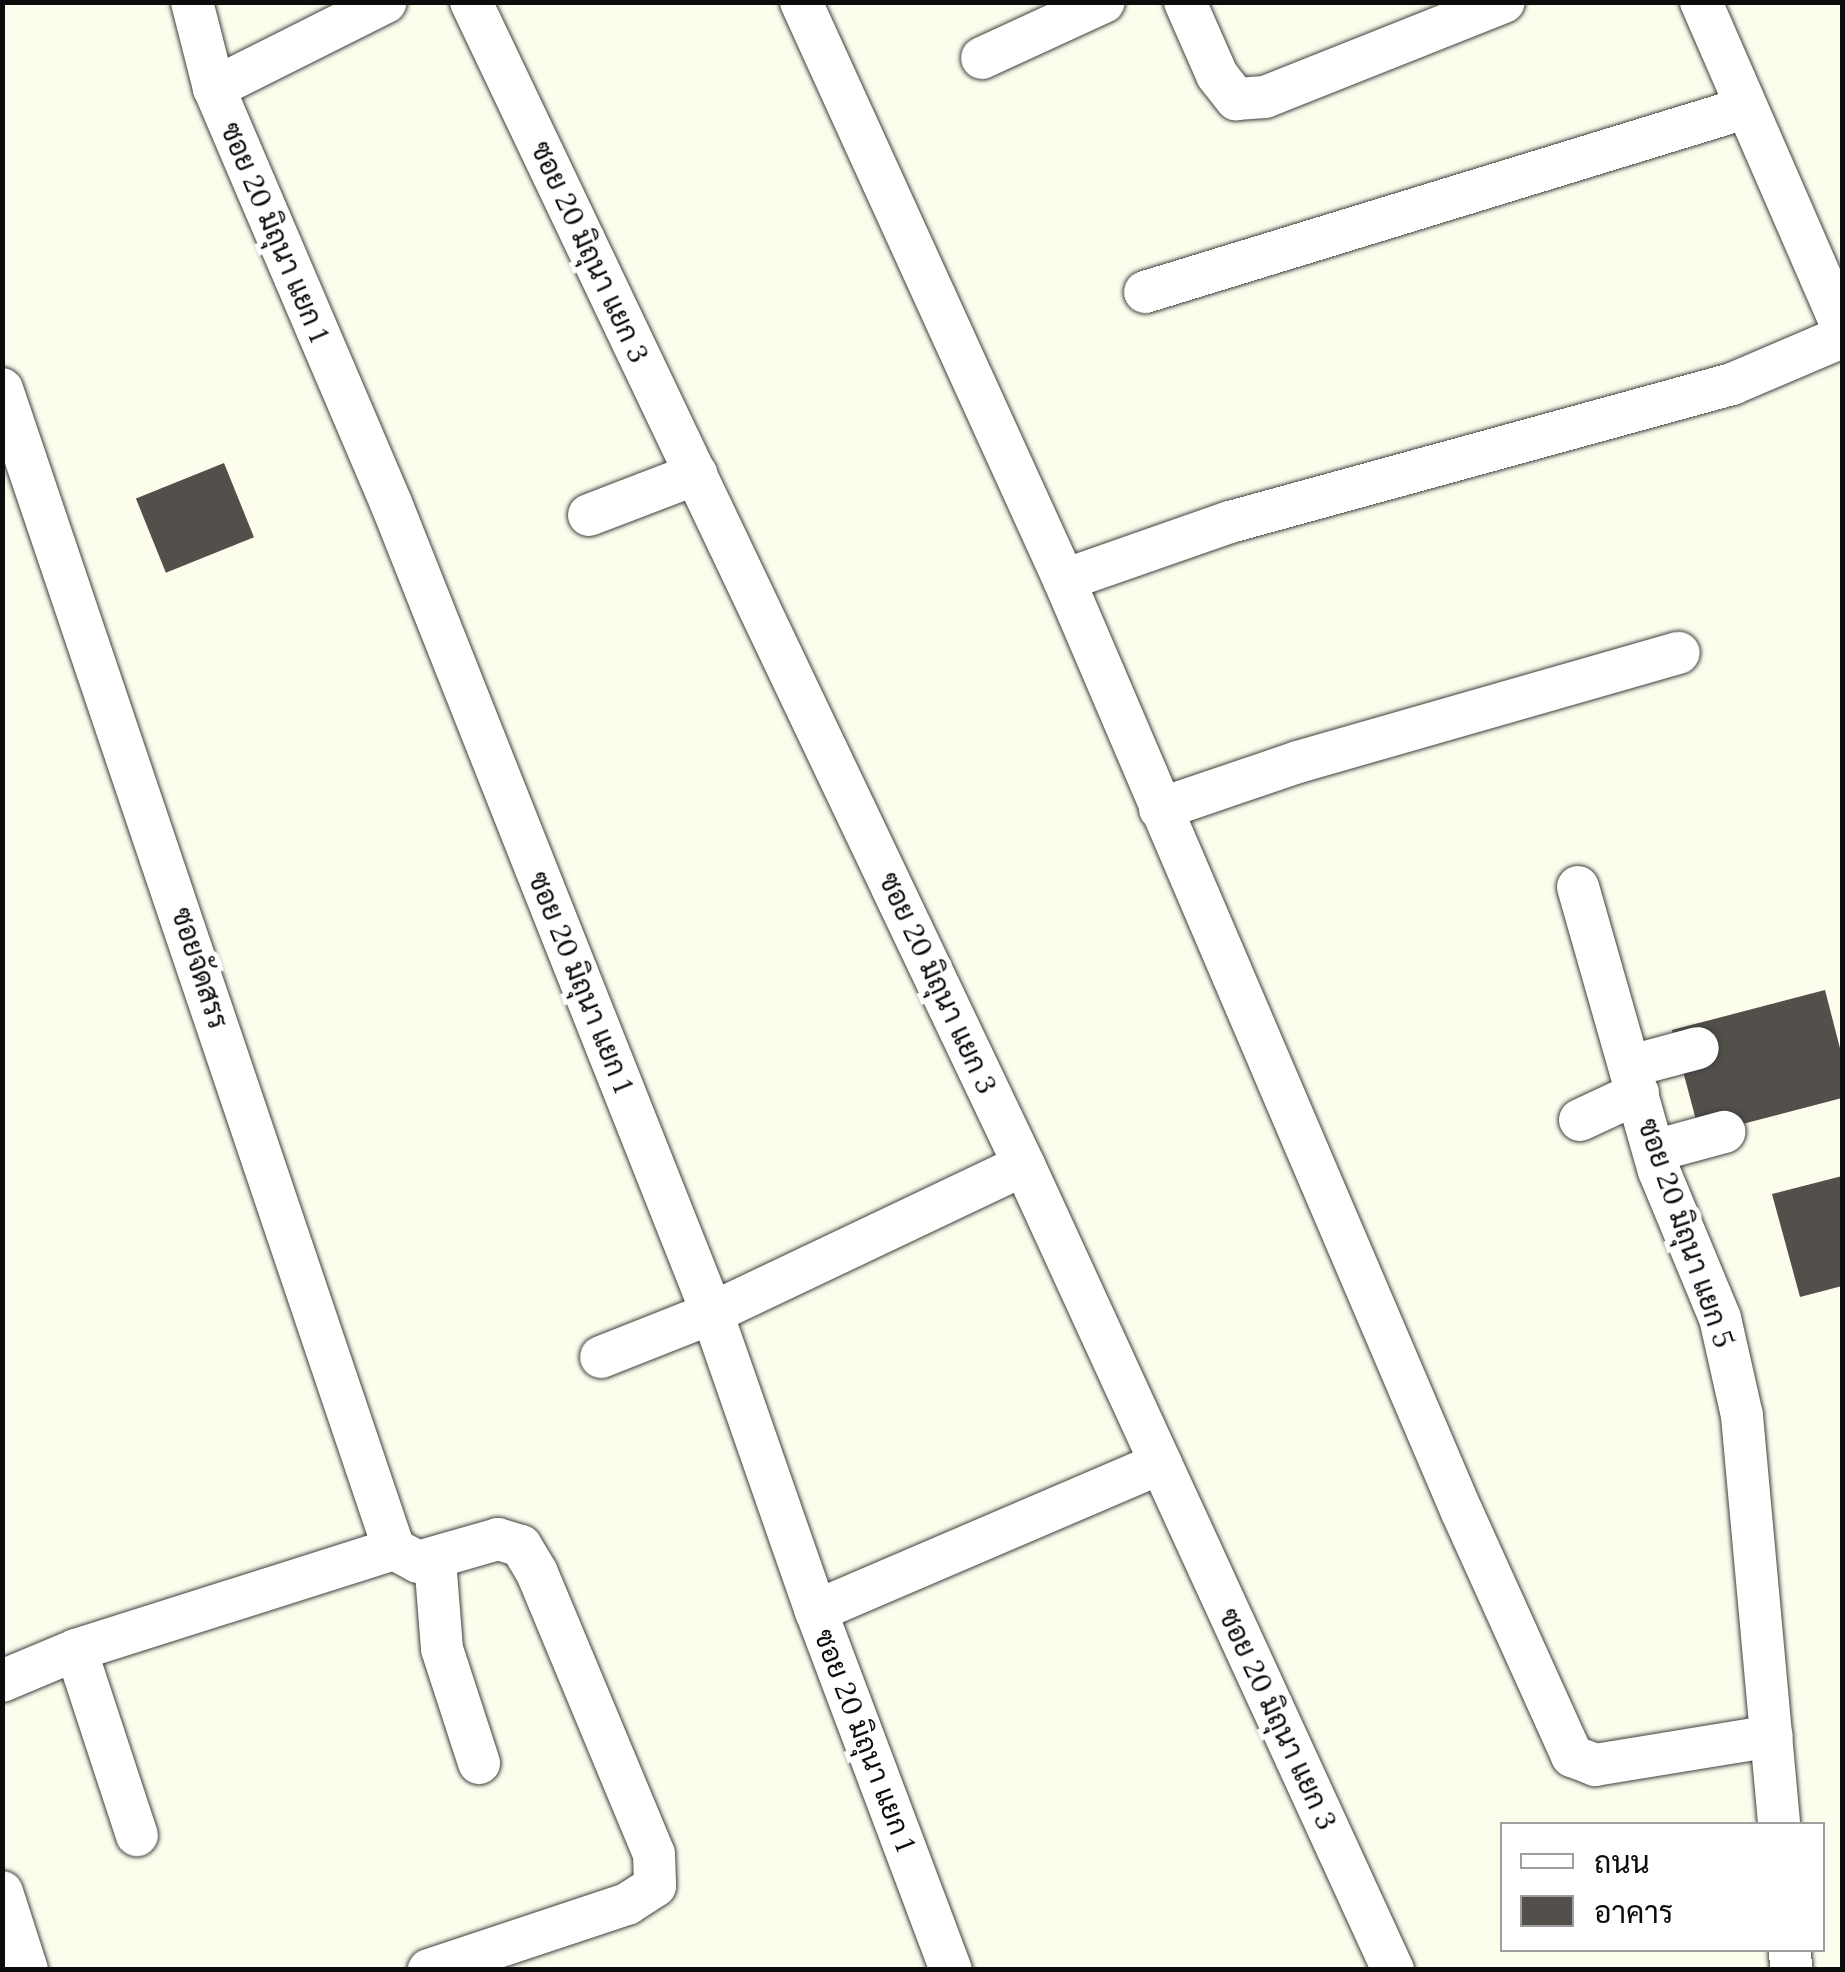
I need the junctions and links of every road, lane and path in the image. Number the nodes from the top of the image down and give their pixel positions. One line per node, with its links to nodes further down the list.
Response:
1 (192, 2): 10 (street, ซอย 20 มิถุนา แยก 1)
2 (386, 2): 10 (street)
3 (472, 2): 16 (street, ซอย 20 มิถุนา แยก 3)
4 (802, 2): 18 (street)
5 (1104, 2): 9 (street)
6 (1184, 2): 7 (street)
7 (1504, 2)
8 (1701, 2): 11 (street)
9 (982, 58)
10 (214, 88): 28 (street, ซอย 20 มิถุนา แยก 1)
11 (1745, 108): 12 (street); 13 (street)
12 (1144, 292)
13 (1842, 327)
14 (1842, 337): 18 (street)
15 (2, 388): 31 (street, ซอยจัดสรร)
16 (696, 474): 17 (street); 27 (street, ซอย 20 มิถุนา แยก 3)
17 (589, 515)
18 (1064, 580): 20 (street)
19 (1678, 653): 20 (street)
20 (1160, 809): 36 (street)
21 (1578, 887): 23 (street, ซอย 20 มิถุนา แยก 5)
22 (1698, 1048): 23 (street)
23 (1634, 1079): 24 (street); 26 (street, ซอย 20 มิถุนา แยก 5)
24 (1580, 1120)
25 (1724, 1132): 26 (street)
26 (1654, 1151): 36 (street, ซอย 20 มิถุนา แยก 5)
27 (1024, 1166): 28 (street); 30 (street, ซอย 20 มิถุนา แยก 3)
28 (712, 1313): 29 (street); 33 (street, ซอย 20 มิถุนา แยก 1)
29 (601, 1357)
30 (1161, 1464): 33 (street); 44 (street, ซอย 20 มิถุนา แยก 3)
31 (394, 1549): 32 (street); 34 (street)
32 (435, 1560): 37 (street); 42 (street)
33 (816, 1610): 43 (street, ซอย 20 มิถุนา แยก 1)
34 (76, 1650): 35 (street); 39 (street)
35 (5, 1671)
36 (1772, 1736): 38 (street, ซอย 20 มิถุนา แยก 5)
37 (479, 1763)
38 (1780, 1822)
39 (137, 1835)
40 (2, 1892): 41 (street)
41 (27, 1970)
42 (429, 1970)
43 (951, 1970)
44 (1393, 1970)

